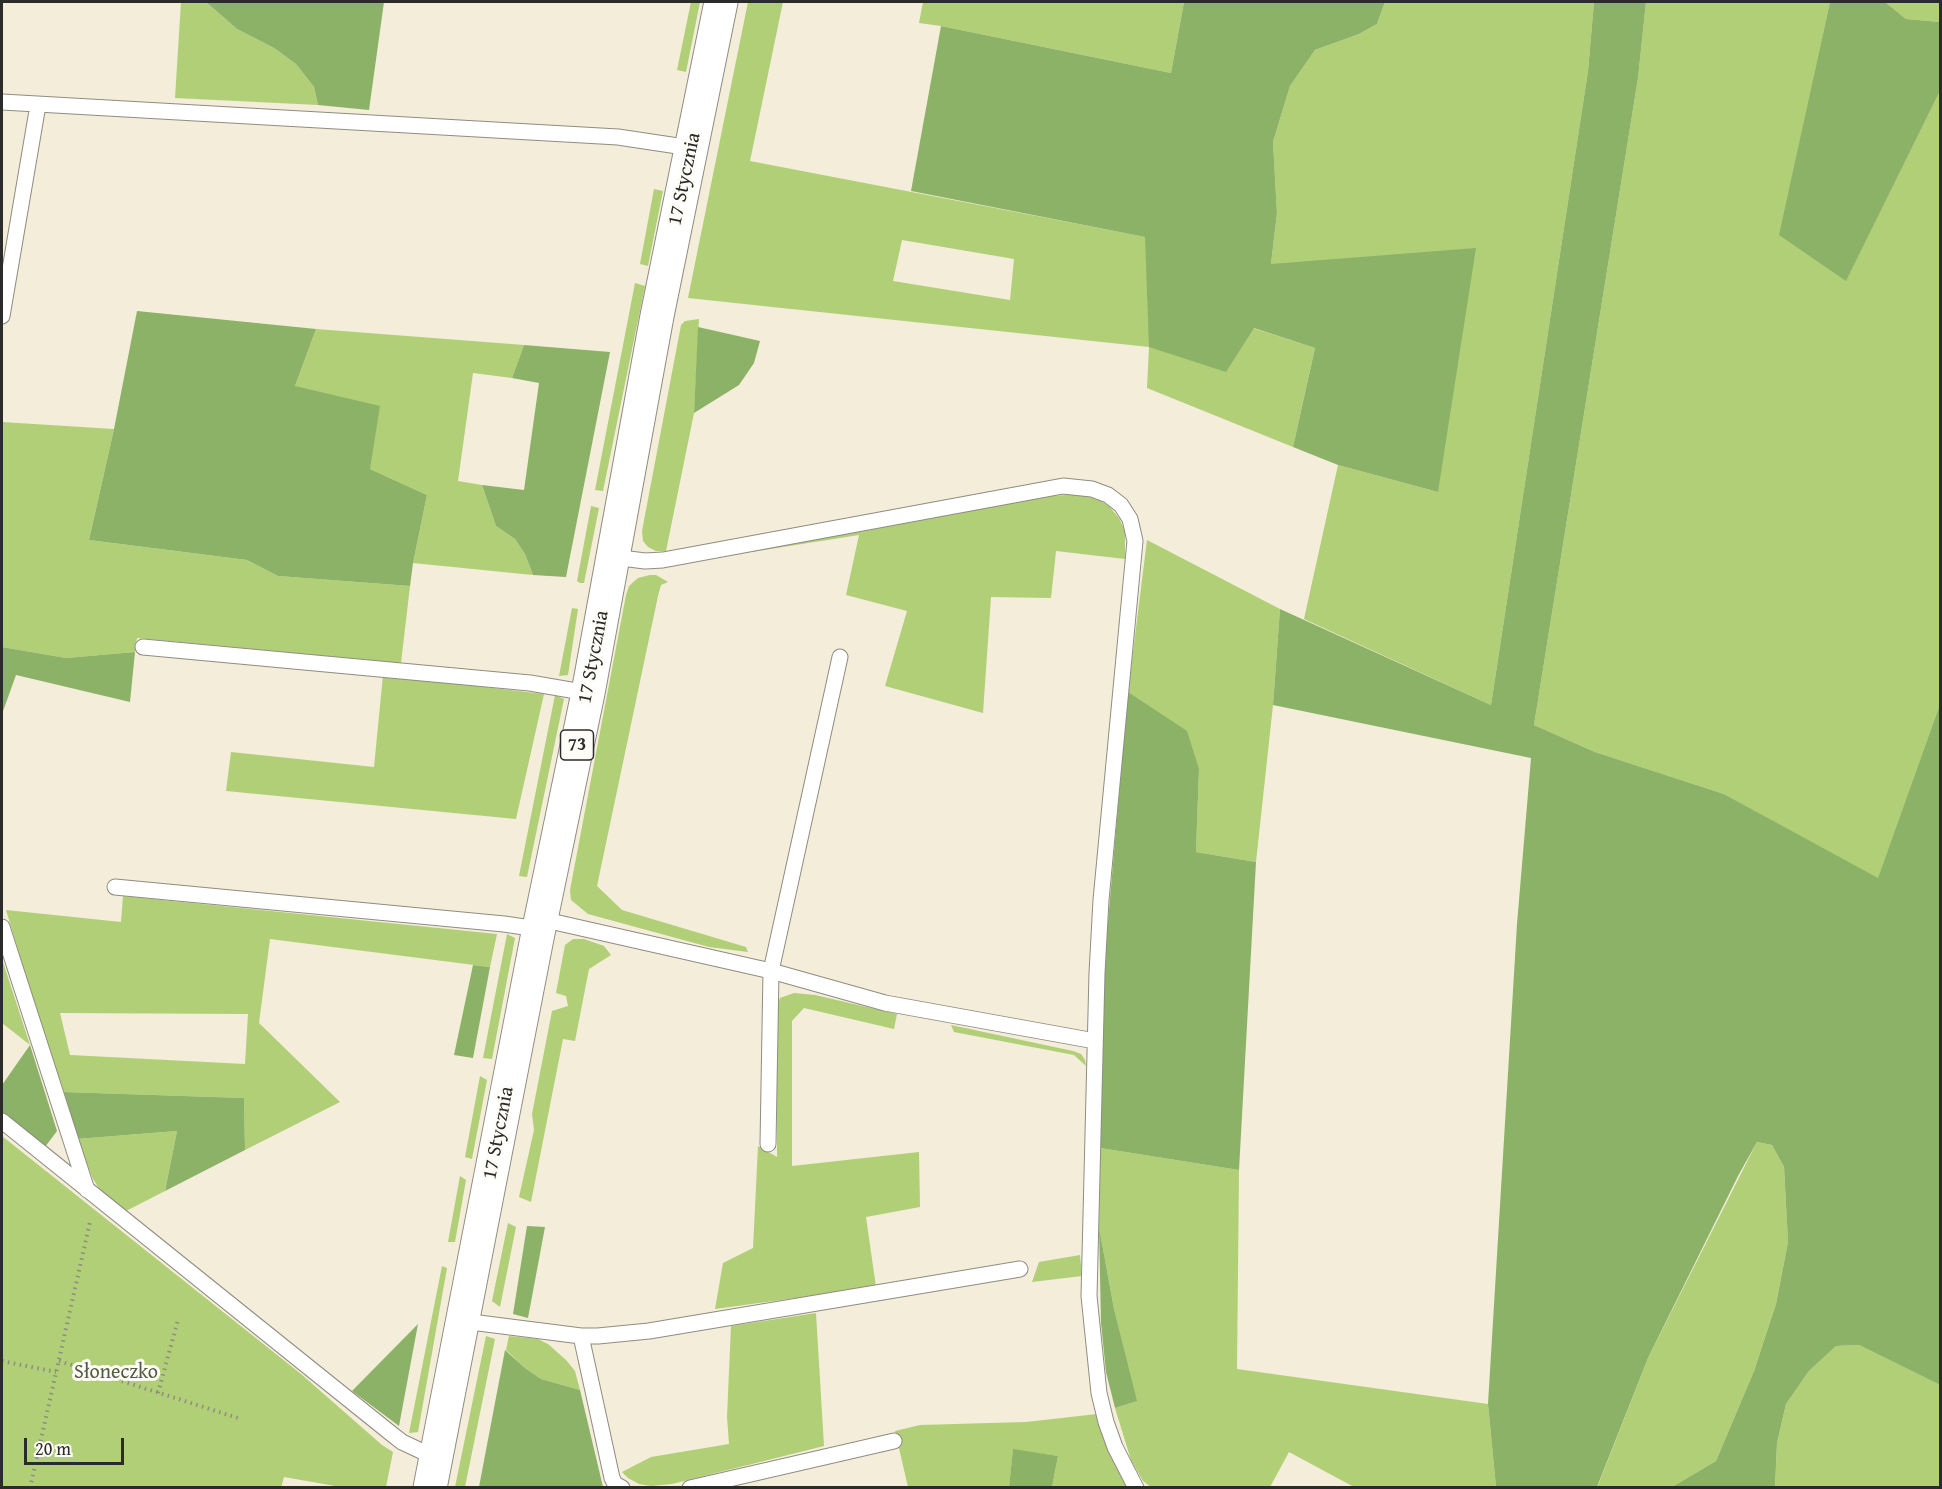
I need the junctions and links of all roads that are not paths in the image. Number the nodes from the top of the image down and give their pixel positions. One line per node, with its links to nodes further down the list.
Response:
1 (721, 2): 4 (main road, 17 Stycznia / 73)
2 (2, 102): 3 (lane)
3 (38, 105): 4 (lane); 5 (lane)
4 (691, 148): 6 (main road, 17 Stycznia / 73)
5 (2, 316)
6 (613, 557): 9 (main road, 17 Stycznia / 73); 14 (lane)
7 (143, 647): 9 (lane)
8 (840, 657): 13 (lane)
9 (588, 693): 11 (main road, 17 Stycznia / 73)
10 (115, 887): 11 (lane)
11 (539, 924): 13 (lane); 19 (main road, 17 Stycznia / 73)
12 (2, 927): 17 (lane)
13 (771, 971): 14 (lane); 16 (lane)
14 (1095, 1041): 25 (lane)
15 (2, 1121): 17 (lane)
16 (768, 1144)
17 (87, 1190): 22 (lane)
18 (1020, 1269): 20 (lane)
19 (463, 1321): 20 (lane); 22 (main road, 17 Stycznia / 73)
20 (581, 1336): 23 (lane)
21 (894, 1441): 24 (lane)
22 (433, 1473)
23 (621, 1488)
24 (690, 1488)
25 (1136, 1488)

